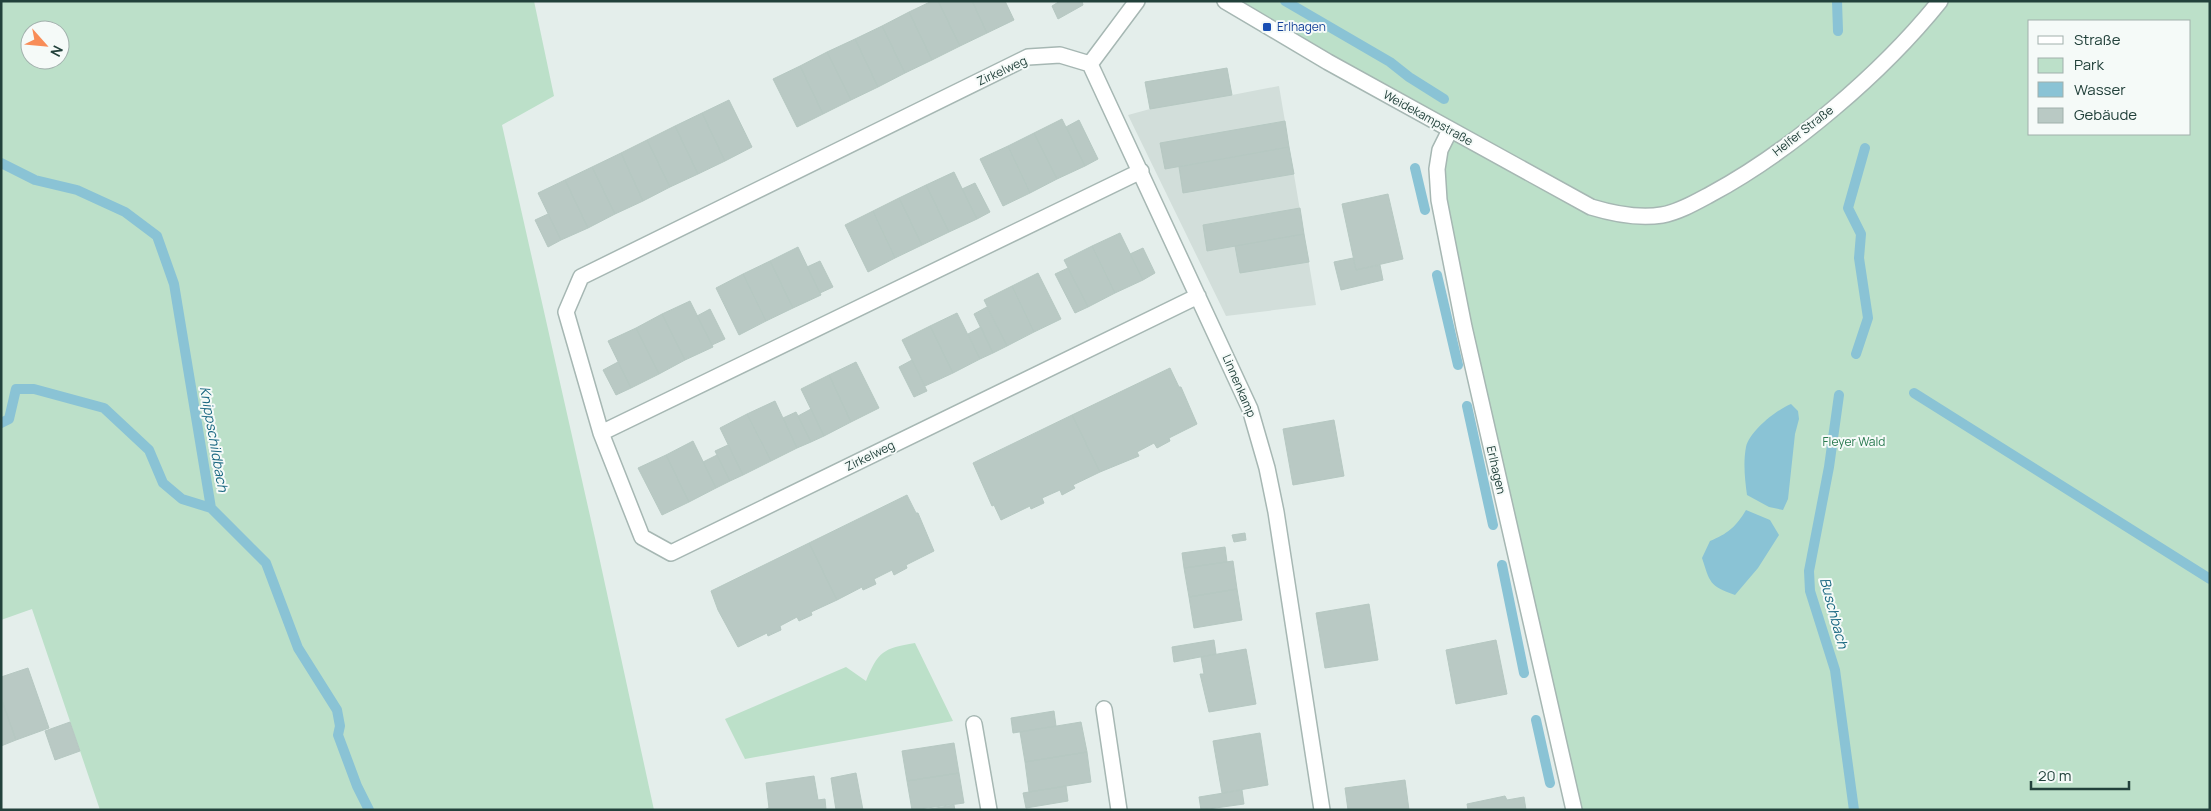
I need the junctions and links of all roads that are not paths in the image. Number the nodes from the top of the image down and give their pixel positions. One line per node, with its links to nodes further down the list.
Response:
1 (1137, 1): 4 (street)
2 (1225, 1): 5 (street, Weidekampstraße)
3 (1940, 1): 7 (street, Helfer Straße)
4 (1090, 64): 6 (street, Linnenkamp); 9 (street, Zirkelweg)
5 (1450, 130): 7 (street, Weidekampstraße); 15 (street, Erlhagen)
6 (1141, 171): 8 (street, Linnenkamp); 9 (street)
7 (1638, 216)
8 (1198, 296): 9 (street, Zirkelweg); 14 (street, Linnenkamp)
9 (601, 433)
10 (1104, 709): 13 (street)
11 (974, 724): 12 (street)
12 (988, 810)
13 (1119, 810)
14 (1322, 810)
15 (1574, 810)

